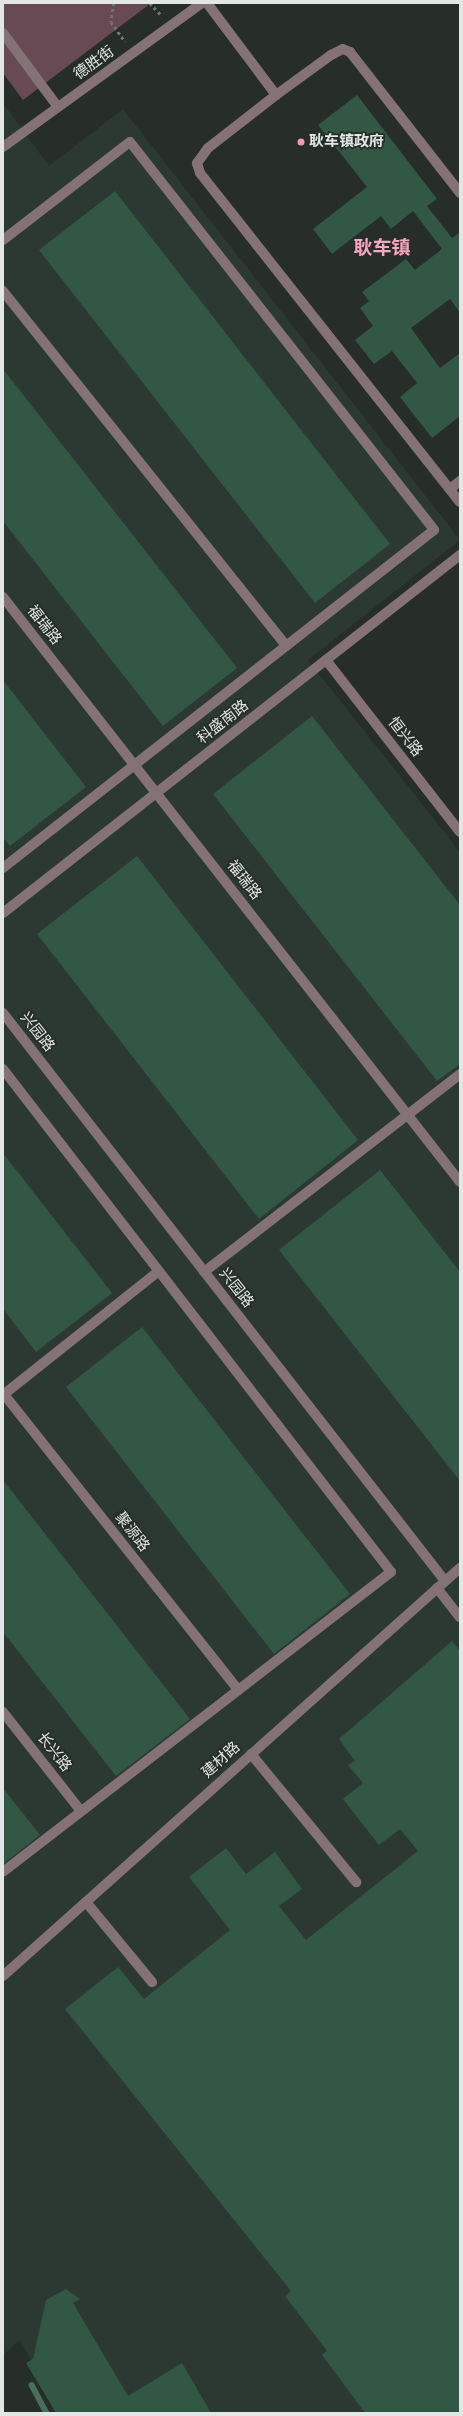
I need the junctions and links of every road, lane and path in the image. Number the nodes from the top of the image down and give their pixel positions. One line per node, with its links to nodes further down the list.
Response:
1 (114, 3): 5 (path)
2 (202, 3): 5 (street, 德胜街)
3 (207, 3): 6 (street)
4 (3, 33): 7 (street)
5 (134, 52): 7 (street, 德胜街)
6 (276, 95): 9 (street); 13 (street)
7 (58, 107): 8 (street, 德胜街)
8 (3, 147)
9 (460, 193)
10 (3, 240): 17 (street)
11 (3, 291): 17 (street)
12 (460, 481): 13 (street)
13 (450, 489): 14 (street)
14 (460, 502)
15 (460, 555): 18 (street, 科盛南路)
16 (3, 597): 19 (street, 福瑞路)
17 (286, 646): 19 (street)
18 (326, 660): 20 (street, 科盛南路); 21 (street, 恒兴路)
19 (135, 765): 20 (street, 福瑞路); 22 (street)
20 (156, 793): 23 (street, 科盛南路); 27 (street, 福瑞路)
21 (460, 832)
22 (3, 868)
23 (3, 913)
24 (3, 1013): 30 (street, 兴园路)
25 (3, 1069): 29 (street)
26 (460, 1074): 27 (street)
27 (407, 1115): 28 (street, 福瑞路); 30 (street)
28 (460, 1182)
29 (159, 1272): 31 (street); 35 (street)
30 (204, 1272): 33 (street, 兴园路)
31 (3, 1394): 35 (street, 聚源路)
32 (460, 1568): 33 (street, 建材路)
33 (441, 1584): 34 (street, 兴园路); 37 (street, 建材路)
34 (460, 1617)
35 (238, 1690): 38 (street)
36 (3, 1712): 38 (street, 长兴路)
37 (251, 1754): 40 (street); 41 (street, 建材路)
38 (81, 1811): 39 (street)
39 (3, 1872)
40 (356, 1882)
41 (86, 1902): 42 (street, 建材路); 43 (street)
42 (3, 1976)
43 (152, 1982)

